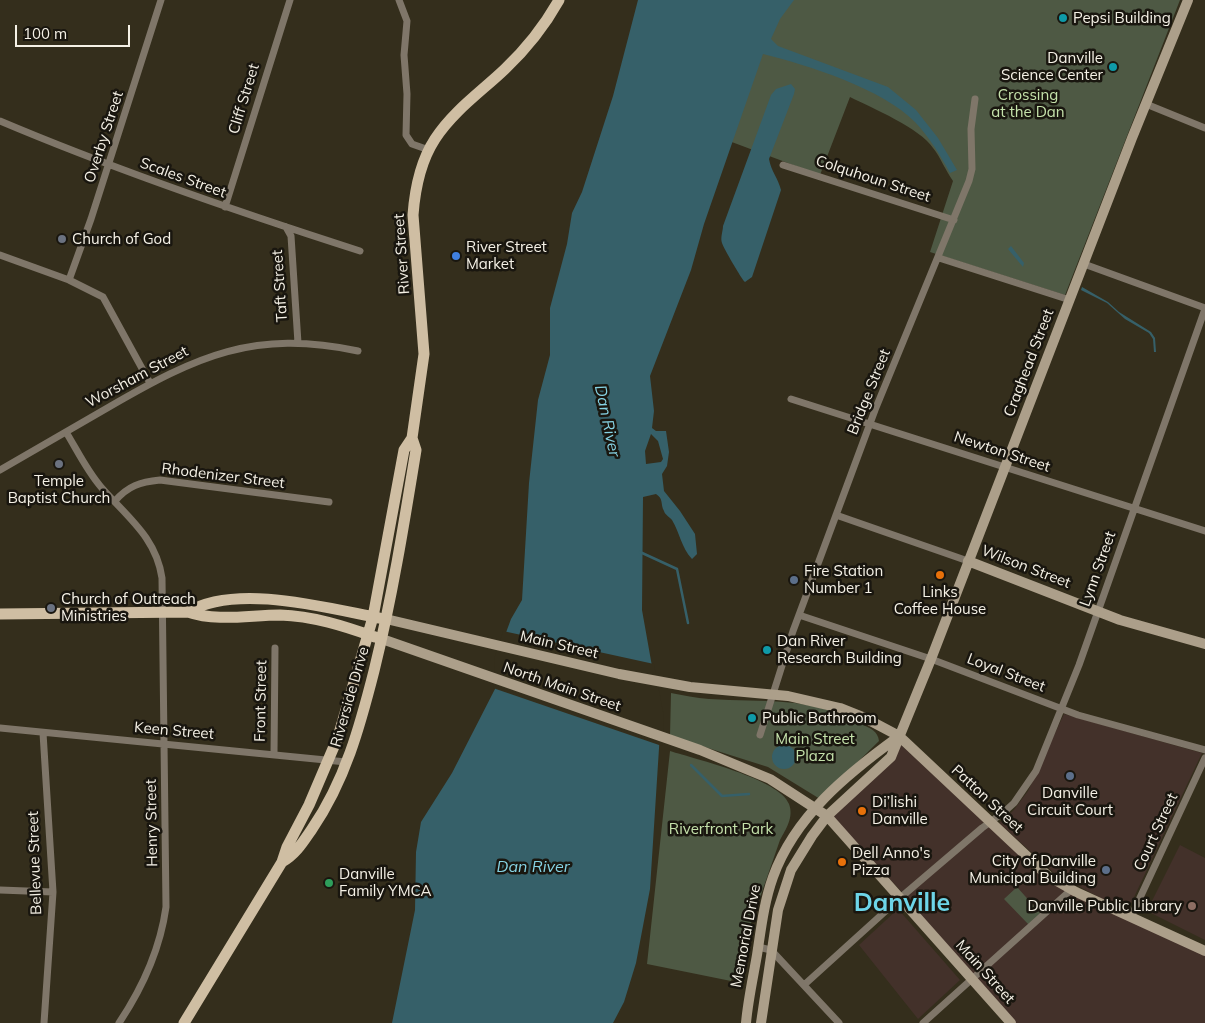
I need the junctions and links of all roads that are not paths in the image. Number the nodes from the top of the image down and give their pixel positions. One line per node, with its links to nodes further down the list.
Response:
1 (160, 0): 12 (street, Overby Street)
2 (290, 0): 13 (street, Cliff Street)
3 (399, 0): 10 (street)
4 (559, 0): 10 (main road, River Street)
5 (1188, 0): 7 (main road, Craghead Street)
6 (976, 99): 14 (street, Bridge Street)
7 (1146, 104): 9 (street); 19 (main road, Craghead Street)
8 (0, 121): 12 (street, Scales Street)
9 (1205, 128)
10 (429, 150): 29 (main road, River Street)
11 (783, 165): 14 (street, Colquhoun Street)
12 (109, 166): 13 (street, Scales Street); 20 (street, Overby Street)
13 (224, 207): 15 (street, Scales Street)
14 (954, 220): 18 (street, Bridge Street)
15 (286, 227): 16 (street, Scales Street); 23 (street, Taft Street)
16 (360, 251)
17 (0, 255): 20 (street)
18 (939, 258): 21 (street); 27 (street, Bridge Street)
19 (1084, 264): 21 (main road, Craghead Street); 22 (street)
20 (69, 280): 25 (street)
21 (1070, 300): 30 (main road, Craghead Street)
22 (1205, 309): 34 (street, Lynn Street)
23 (298, 343): 24 (street, Worsham Street); 25 (street, Worsham Street)
24 (358, 351)
25 (150, 383): 28 (street, Worsham Street)
26 (791, 399): 27 (street, Newton Street)
27 (870, 424): 30 (street, Newton Street); 35 (street, Bridge Street)
28 (66, 432): 31 (street, Worsham Street); 32 (street)
29 (412, 438): 43 (main road, River Street); 44 (main road, River Street)
30 (1005, 468): 34 (street, Newton Street); 37 (main road, Craghead Street)
31 (0, 470)
32 (115, 501): 33 (street, Rhodenizer Street); 40 (street, Henry Street)
33 (329, 502)
34 (1134, 509): 36 (street, Newton Street); 38 (street, Lynn Street)
35 (836, 515): 37 (street, Wilson Street); 42 (street, Bridge Street)
36 (1205, 531)
37 (968, 561): 38 (main road, Wilson Street); 49 (main road, Craghead Street)
38 (1098, 611): 47 (main road, Wilson Street); 51 (street, Lynn Street)
39 (188, 612): 40 (main road); 43 (main road); 45 (main road)
40 (162, 613): 41 (main road); 56 (street, Henry Street)
41 (0, 614)
42 (798, 615): 49 (street, Loyal Street); 50 (street, Bridge Street)
43 (373, 617): 44 (main road); 45 (main road, River Street)
44 (386, 620): 46 (main road, River Street); 50 (main road, Main Street)
45 (368, 634): 46 (main road); 60 (main road, Riverside Drive)
46 (382, 639): 61 (main road, Riverside Drive); 62 (main road, North Main Street)
47 (1205, 644)
48 (275, 648): 58 (street, Front Street)
49 (931, 659): 51 (street, Loyal Street); 55 (main road, Craghead Street)
50 (773, 694): 54 (street, Bridge Street); 55 (main road, Patton Street)
51 (1061, 709): 57 (street, Loyal Street); 64 (street, Lynn Street)
52 (0, 728): 53 (street, Keen Street)
53 (42, 733): 56 (street, Keen Street); 68 (street, Bellevue Street)
54 (760, 735)
55 (899, 736): 62 (main road); 63 (main road, Craghead Street); 64 (main road, Patton Street)
56 (165, 744): 58 (street, Keen Street); 77 (street, Henry Street)
57 (1205, 750)
58 (274, 754): 60 (street, Keen Street)
59 (1205, 758): 70 (street, Court Street)
60 (328, 760): 61 (street, Keen Street); 65 (main road, Riverside Drive)
61 (346, 762): 65 (main road, Riverside Drive)
62 (816, 807): 63 (main road, Main Street); 71 (main road, Memorial Drive)
63 (827, 816): 69 (main road, Main Street); 72 (main road, Memorial Drive)
64 (991, 823): 66 (main road, Patton Street); 69 (street, Lynn Street)
65 (282, 862): 78 (main road, Riverside Drive)
66 (1072, 889): 70 (main road, Patton Street); 74 (street)
67 (0, 890): 68 (street)
68 (52, 892): 76 (street, Bellevue Street)
69 (900, 898): 74 (main road, Main Street); 75 (street, Lynn Street)
70 (1131, 917): 73 (main road, Patton Street)
71 (758, 947): 72 (street); 79 (main road, Memorial Drive)
72 (772, 950): 75 (street); 80 (main road, Memorial Drive)
73 (1205, 951)
74 (971, 979): 82 (street); 83 (main road, Main Street)
75 (804, 985): 81 (street)
76 (44, 1023)
77 (119, 1023)
78 (184, 1023)
79 (746, 1023)
80 (761, 1023)
81 (839, 1023)
82 (923, 1023)
83 (1011, 1023)

